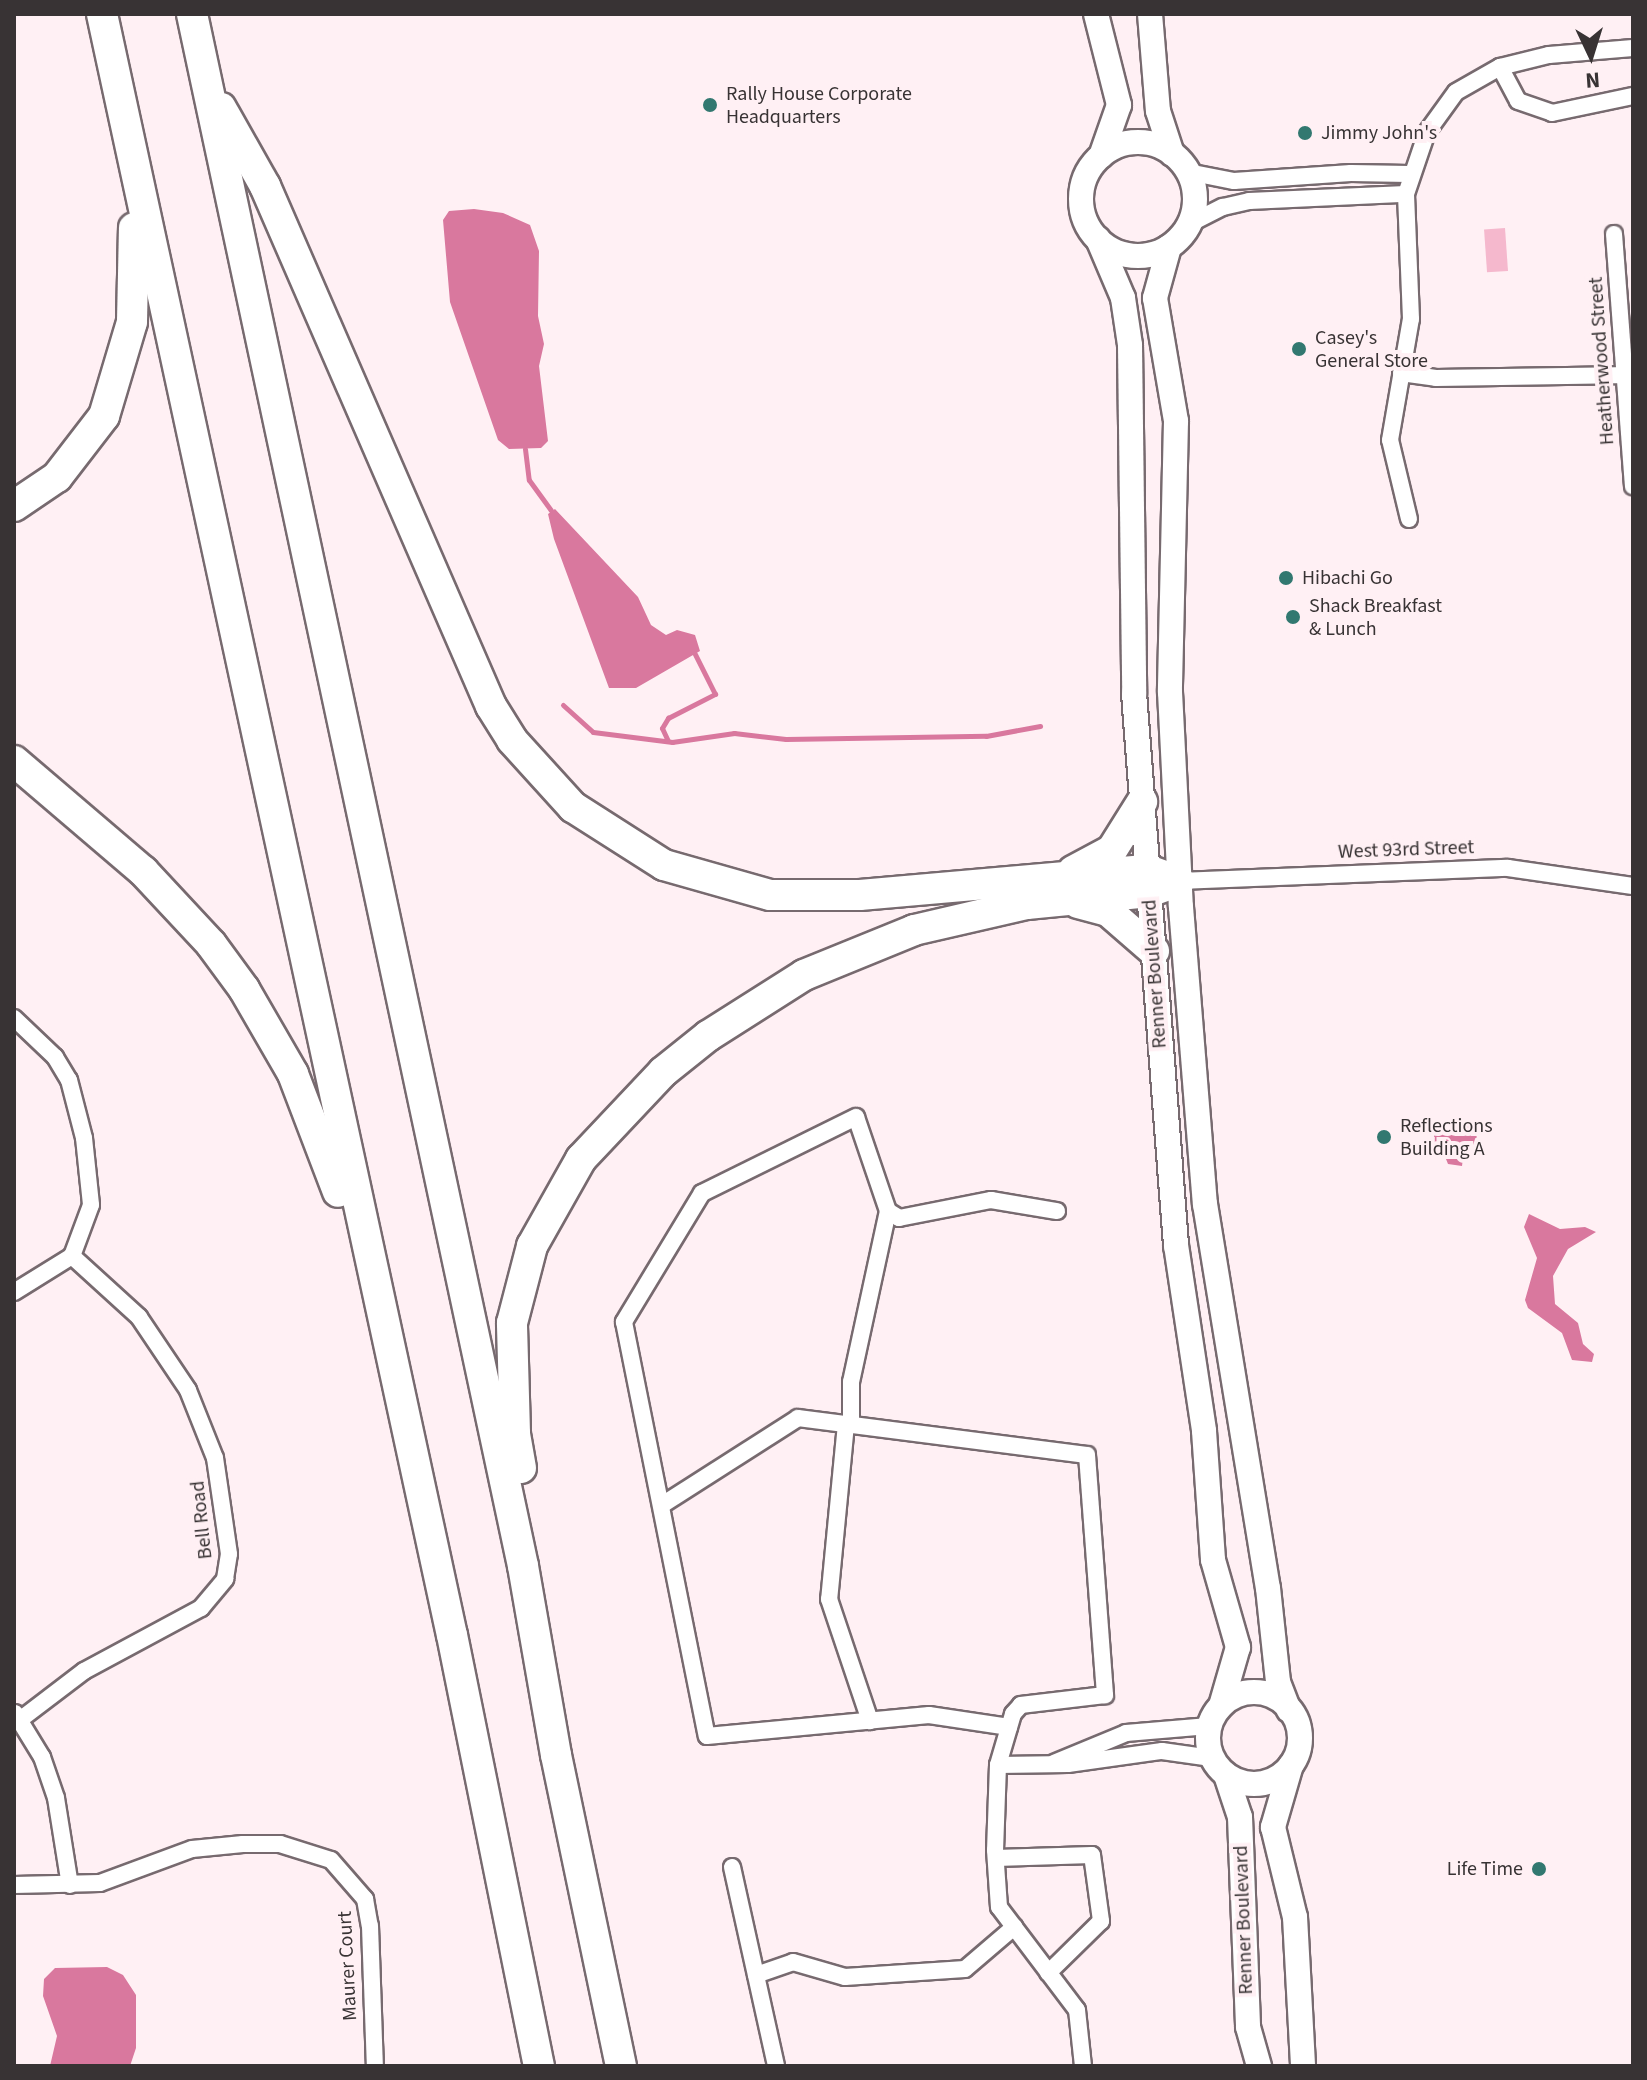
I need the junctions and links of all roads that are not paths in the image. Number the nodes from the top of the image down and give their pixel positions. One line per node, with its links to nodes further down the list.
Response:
1 (102, 14): 12 (highway)
2 (192, 14): 7 (highway)
3 (1096, 14): 9 (main road)
4 (1150, 14): 10 (main road)
5 (1633, 48): 6 (street)
6 (1500, 67): 8 (street); 11 (street)
7 (205, 80): 28 (highway); 38 (highway)
8 (1633, 96)
9 (1101, 156): 10 (main road); 16 (main road)
10 (1180, 163): 11 (street); 14 (main road)
11 (1409, 174): 13 (street)
12 (135, 179): 21 (highway); 34 (highway)
13 (1406, 194): 14 (street); 18 (street)
14 (1189, 224): 17 (main road)
15 (1614, 234): 19 (street, Heatherwood Street)
16 (1098, 239): 17 (main road); 24 (main road, Renner Boulevard)
17 (1169, 247): 26 (main road, Renner Boulevard)
18 (1401, 373): 19 (street); 22 (street)
19 (1628, 376): 20 (street, Heatherwood Street)
20 (1633, 486)
21 (14, 506)
22 (1409, 519)
23 (14, 761): 34 (highway)
24 (1142, 802): 25 (main road, Renner Boulevard); 28 (highway)
25 (1148, 881): 26 (highway); 28 (highway); 29 (main road, Renner Boulevard)
26 (1179, 881): 27 (street, West 93rd Street); 39 (main road, Renner Boulevard)
27 (1633, 886)
28 (1061, 889): 29 (highway); 38 (highway)
29 (1154, 951): 41 (main road, Renner Boulevard)
30 (14, 1018): 33 (street)
31 (888, 1211): 32 (street); 36 (street); 37 (street)
32 (1057, 1211)
33 (72, 1256): 35 (street); 40 (street, Bell Road)
34 (374, 1285): 56 (highway)
35 (14, 1292)
36 (849, 1424): 37 (street); 42 (street); 43 (street)
37 (662, 1505): 42 (street)
38 (523, 1566): 57 (highway)
39 (1289, 1710): 41 (main road); 46 (main road)
40 (17, 1716): 51 (street)
41 (1215, 1716): 44 (street); 47 (main road)
42 (870, 1721): 43 (street)
43 (1009, 1727): 45 (street)
44 (1051, 1764): 45 (street); 47 (street)
45 (998, 1765): 48 (street)
46 (1291, 1765): 47 (main road); 61 (main road, Renner Boulevard)
47 (1219, 1766): 60 (main road, Renner Boulevard)
48 (996, 1858): 52 (street); 53 (street)
49 (732, 1867): 54 (street)
50 (14, 1885): 51 (street, Maurer Court)
51 (70, 1885): 55 (street, Maurer Court)
52 (1014, 1927): 53 (street); 54 (street)
53 (1048, 1973): 59 (street)
54 (756, 1975): 58 (street)
55 (375, 2066)
56 (539, 2066)
57 (621, 2066)
58 (776, 2066)
59 (1083, 2066)
60 (1259, 2066)
61 (1303, 2066)

